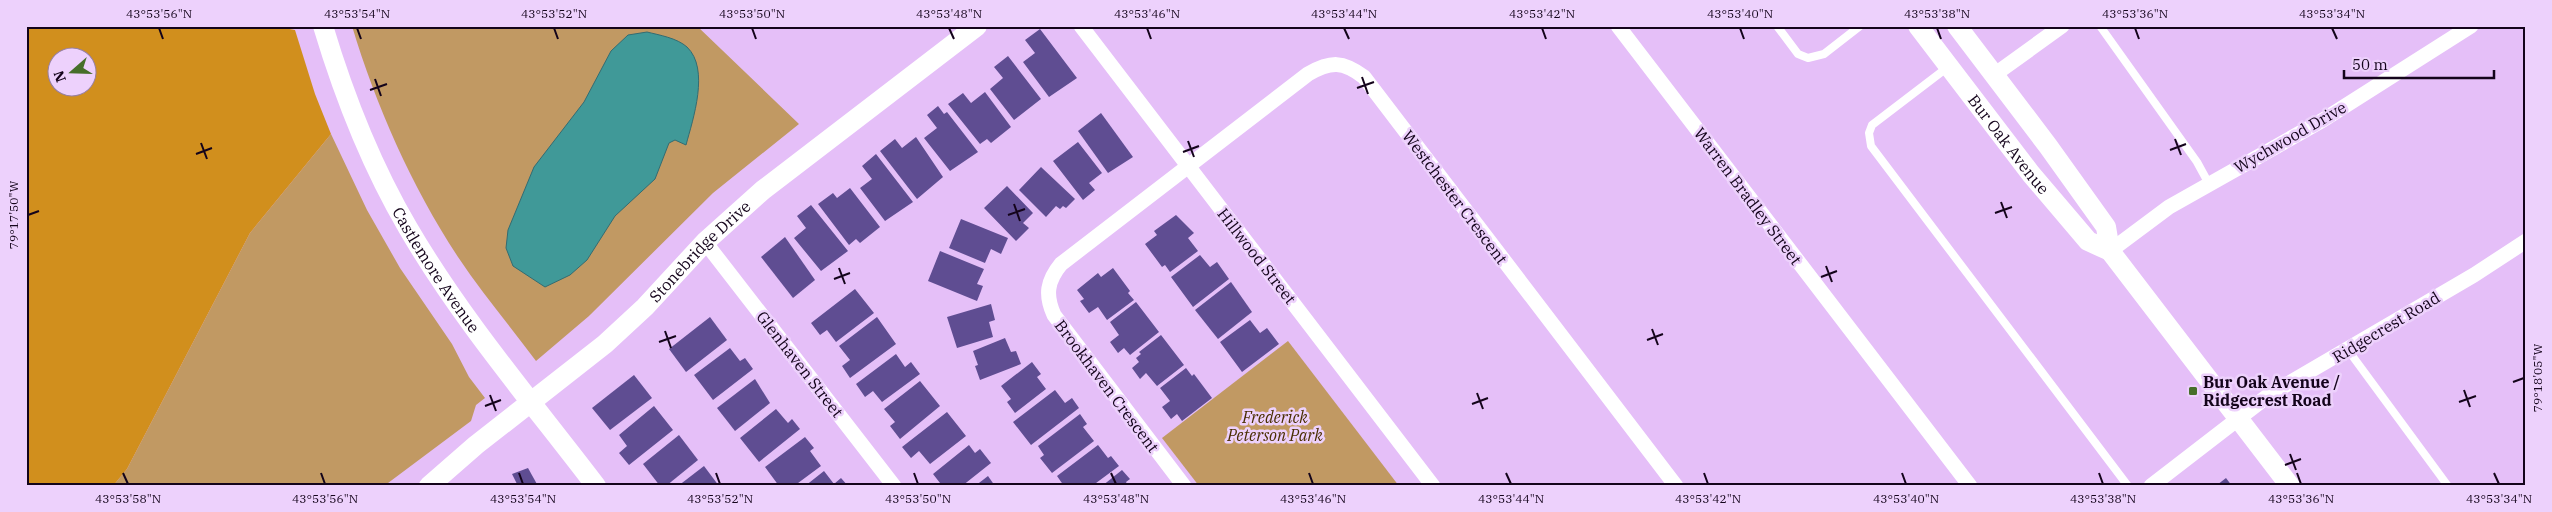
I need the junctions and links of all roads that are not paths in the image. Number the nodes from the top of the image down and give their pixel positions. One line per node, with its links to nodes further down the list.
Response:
1 (323, 26): 20 (street, Castlemore Avenue)
2 (977, 26): 17 (street, Stonebridge Drive)
3 (1081, 26): 14 (street, Hillwood Street)
4 (1618, 26): 28 (street, Warren Bradley Street)
5 (1777, 26): 6 (lane)
6 (1860, 26)
7 (1918, 26): 12 (street, Bur Oak Avenue)
8 (1957, 26): 13 (street, Bur Oak Avenue)
9 (2062, 26): 13 (street)
10 (2100, 26): 15 (lane)
11 (2471, 26): 15 (street, Wychwood Drive)
12 (1948, 67): 18 (street, Bur Oak Avenue); 29 (lane)
13 (1994, 75): 18 (street, Bur Oak Avenue)
14 (1188, 167): 25 (street, Brookhaven Crescent); 26 (street, Hillwood Street); 27 (street, Westchester Crescent)
15 (2209, 184): 18 (street, Wychwood Drive)
16 (2526, 241): 19 (street, Ridgecrest Road)
17 (705, 242): 20 (street, Stonebridge Drive); 24 (street, Glenhaven Street)
18 (2110, 251): 21 (street, Bur Oak Avenue)
19 (2348, 350): 21 (street, Ridgecrest Road); 32 (lane)
20 (532, 402): 22 (street, Stonebridge Drive); 23 (street, Castlemore Avenue)
21 (2238, 419): 30 (street, Ridgecrest Road); 31 (street, Bur Oak Avenue)
22 (429, 486)
23 (596, 486)
24 (894, 486)
25 (1184, 486)
26 (1433, 486)
27 (1676, 486)
28 (1970, 486)
29 (2128, 486)
30 (2151, 486)
31 (2290, 486)
32 (2448, 486)

